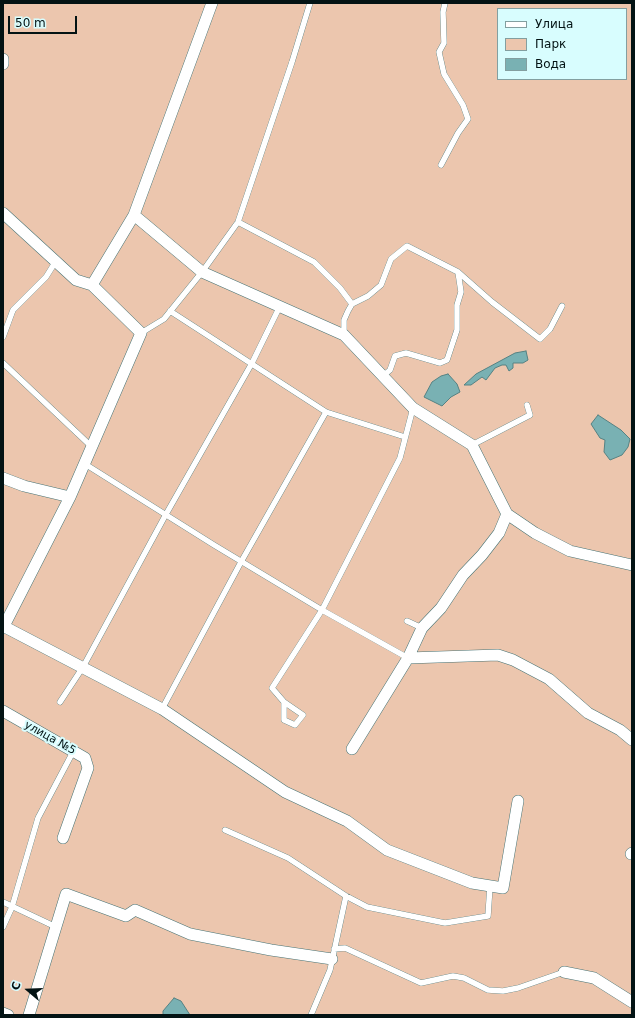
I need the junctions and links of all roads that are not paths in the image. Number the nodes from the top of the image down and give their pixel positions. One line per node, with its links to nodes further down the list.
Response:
1 (212, 3): 8 (street)
2 (310, 3): 9 (lane)
3 (445, 3): 6 (lane)
4 (3, 59): 5 (street)
5 (3, 64)
6 (441, 165)
7 (3, 214): 10 (street)
8 (134, 215): 11 (street); 13 (street)
9 (238, 222): 11 (lane); 14 (lane)
10 (56, 262): 13 (street); 20 (lane)
11 (202, 272): 15 (street); 17 (lane)
12 (458, 272): 14 (lane); 16 (lane); 23 (lane)
13 (92, 285): 18 (street)
14 (352, 304): 19 (lane)
15 (280, 306): 19 (street); 22 (lane)
16 (562, 306)
17 (170, 311): 18 (lane); 22 (lane)
18 (141, 333): 29 (street)
19 (344, 335): 23 (street)
20 (3, 338)
21 (3, 363): 29 (lane)
22 (252, 363): 26 (lane); 34 (lane)
23 (383, 376): 25 (street)
24 (527, 406): 28 (lane)
25 (413, 408): 27 (lane); 28 (street)
26 (326, 412): 27 (lane); 35 (lane)
27 (405, 437): 37 (lane)
28 (472, 445): 33 (street)
29 (93, 447): 30 (street)
30 (85, 464): 32 (street); 34 (lane)
31 (3, 478): 32 (street)
32 (70, 497): 39 (street)
33 (507, 514): 36 (street); 40 (street)
34 (165, 516): 35 (lane); 42 (lane)
35 (242, 562): 37 (lane); 45 (lane)
36 (632, 565)
37 (322, 610): 41 (lane); 44 (lane)
38 (407, 621): 40 (lane)
39 (3, 627): 42 (street)
40 (422, 628): 41 (street)
41 (408, 658): 47 (street); 48 (street)
42 (83, 667): 43 (lane); 45 (street)
43 (60, 702)
44 (284, 702)
45 (162, 709): 53 (street)
46 (3, 711): 49 (street, улица №5)
47 (632, 740)
48 (352, 748)
49 (74, 750): 52 (street, улица №5); 56 (lane)
50 (518, 801): 53 (street)
51 (225, 830): 54 (lane)
52 (63, 838)
53 (490, 886): 54 (lane)
54 (346, 896): 59 (lane)
55 (3, 902): 56 (lane)
56 (12, 907): 57 (lane); 58 (lane)
57 (3, 927)
58 (56, 927): 59 (street); 64 (street)
59 (333, 954): 60 (lane); 65 (lane)
60 (564, 972): 61 (street)
61 (632, 1002)
62 (3, 1013): 63 (street)
63 (8, 1015)
64 (29, 1015)
65 (311, 1015)

